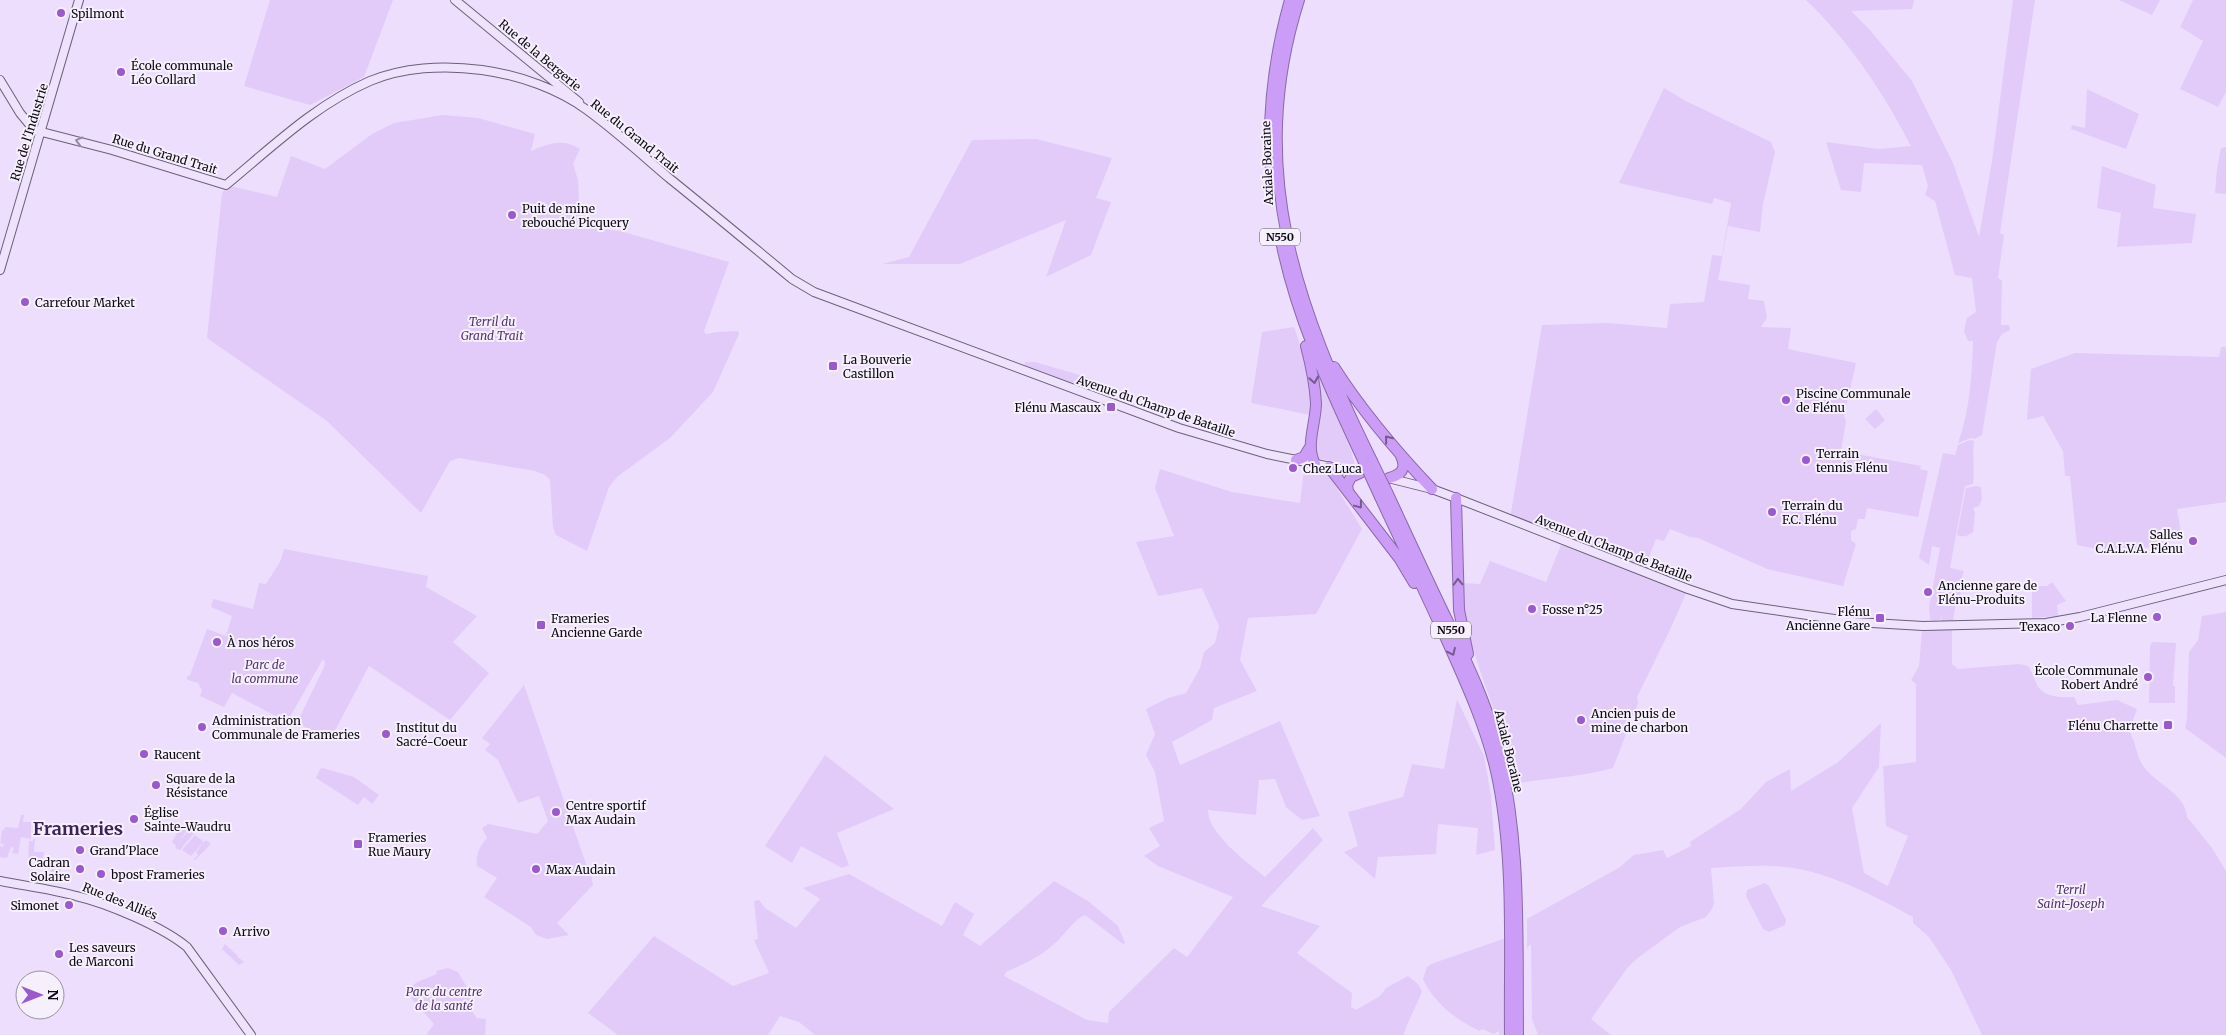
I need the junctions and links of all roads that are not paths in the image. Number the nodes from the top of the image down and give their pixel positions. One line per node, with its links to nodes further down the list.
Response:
1 (79, 0): 7 (street, Rue de l'Industrie)
2 (455, 0): 6 (street, Rue de la Bergerie)
3 (1290, 0): 9 (highway, Axiale Boraine / N550)
4 (1299, 0): 10 (highway, Axiale Boraine / N550)
5 (0, 80): 7 (street)
6 (586, 110): 7 (street, Rue du Grand Trait, one-way to 7); 11 (street, Rue du Grand Trait)
7 (41, 130): 8 (street, Rue de l'Industrie)
8 (0, 270)
9 (1300, 316): 12 (highway, one-way to 12); 15 (highway, Axiale Boraine / N550)
10 (1314, 332): 13 (highway, one-way to 10); 15 (highway, Axiale Boraine / N550)
11 (1010, 366): 14 (street, Avenue du Champ de Bataille)
12 (1310, 447): 14 (highway); 16 (highway)
13 (1401, 456): 19 (highway); 20 (highway)
14 (1296, 460): 16 (street, Avenue du Champ de Bataille)
15 (1367, 460): 22 (highway, N550, bridge)
16 (1315, 464): 17 (street, Avenue du Champ de Bataille)
17 (1329, 467): 18 (street, Avenue du Champ de Bataille); 21 (highway)
18 (1360, 473): 19 (street, Avenue du Champ de Bataille); 21 (highway)
19 (1389, 478): 20 (street, Avenue du Champ de Bataille)
20 (1432, 489): 23 (street, Avenue du Champ de Bataille)
21 (1348, 491): 25 (highway, one-way to 25)
22 (1384, 495): 25 (highway, Axiale Boraine / N550); 26 (highway, Axiale Boraine / N550)
23 (1456, 498): 24 (street, Avenue du Champ de Bataille); 26 (highway, one-way to 23)
24 (2226, 580)
25 (1442, 630): 27 (highway, Axiale Boraine / N550, one-way to 27)
26 (1488, 714): 27 (highway, Axiale Boraine / N550)
27 (1499, 771): 29 (highway, Axiale Boraine / N550)
28 (0, 881): 30 (street, Rue des Alliés)
29 (1513, 954): 31 (highway, Axiale Boraine / N550); 32 (highway, Axiale Boraine / N550)
30 (251, 1035)
31 (1510, 1035)
32 (1518, 1035)

